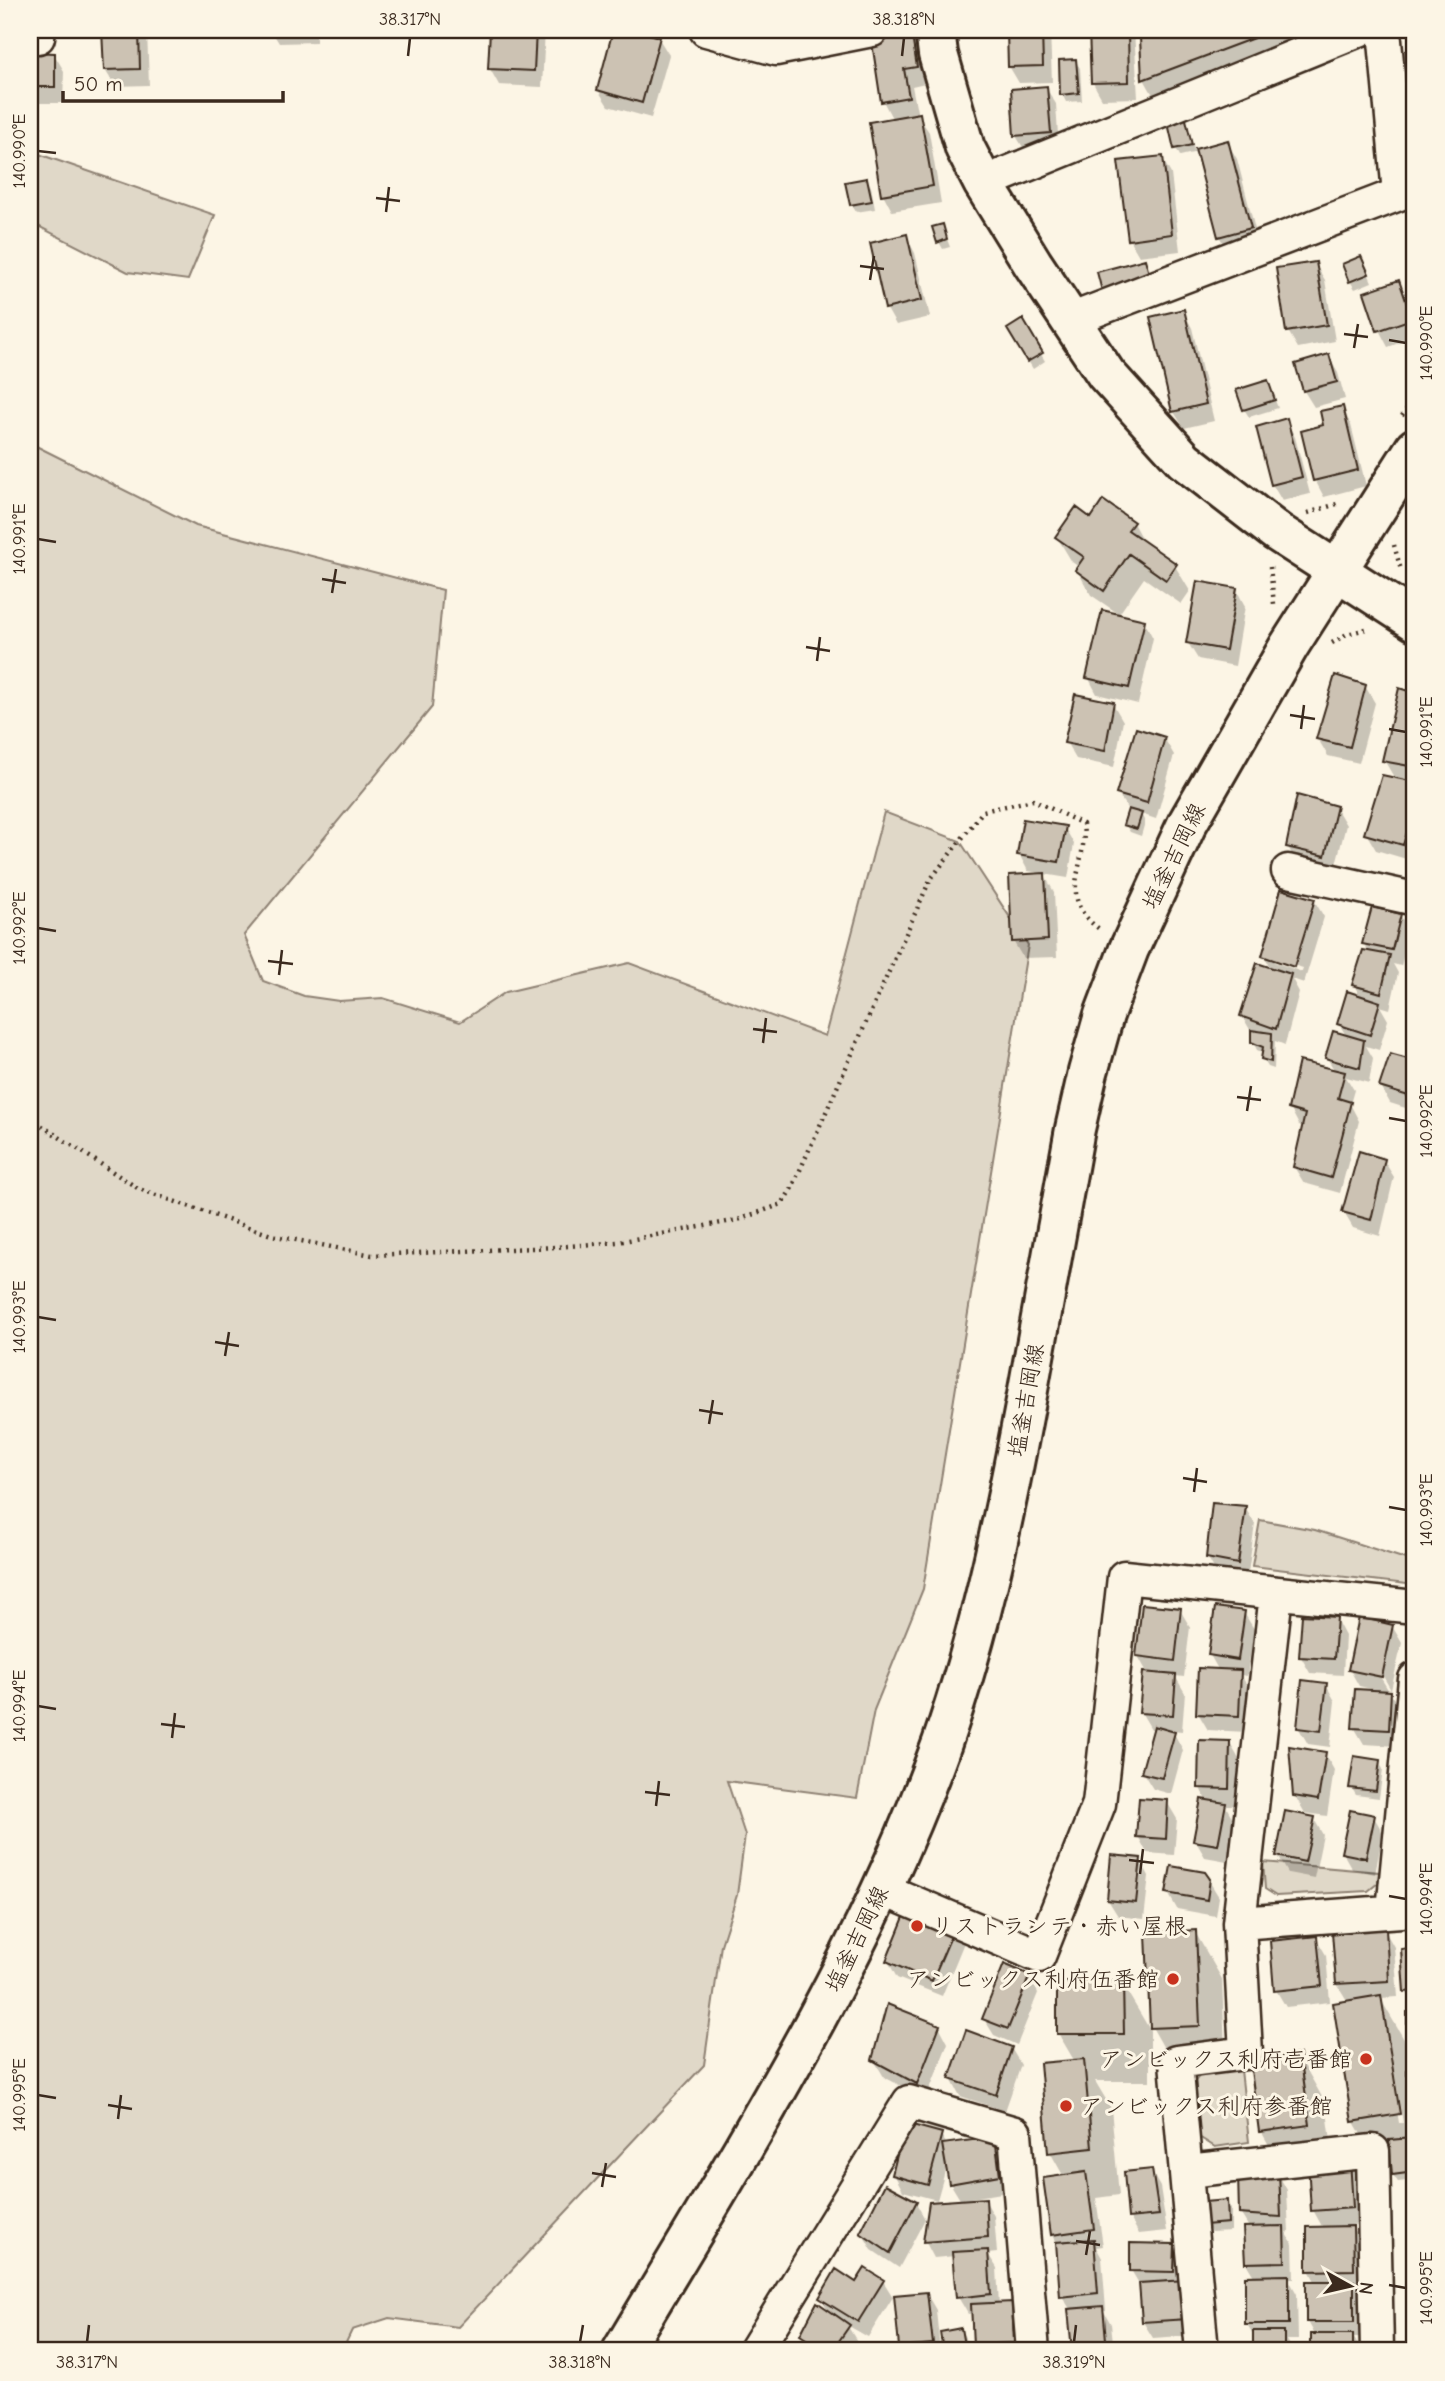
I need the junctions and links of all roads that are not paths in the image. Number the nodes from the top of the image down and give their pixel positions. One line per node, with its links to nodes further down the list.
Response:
1 (706, 30): 2 (street)
2 (872, 30)
3 (935, 30): 6 (main road)
4 (1359, 30): 6 (street)
5 (1384, 30): 7 (street)
6 (983, 183): 7 (main road)
7 (1070, 320): 9 (main road)
8 (1415, 448): 9 (main road, 塩釜吉岡線)
9 (1337, 572): 10 (main road); 16 (main road, 塩釜吉岡線)
10 (1415, 621)
11 (1288, 871): 12 (street)
12 (1415, 899)
13 (1276, 1594): 14 (street); 16 (street); 18 (street)
14 (1415, 1607)
15 (1415, 1679): 17 (street)
16 (882, 1889): 20 (main road, 塩釜吉岡線)
17 (1404, 1911): 18 (street)
18 (1238, 1923): 19 (street)
19 (1187, 2171): 23 (street); 24 (street)
20 (622, 2351)
21 (755, 2351): 22 (street)
22 (1033, 2351)
23 (1202, 2351)
24 (1377, 2351)

